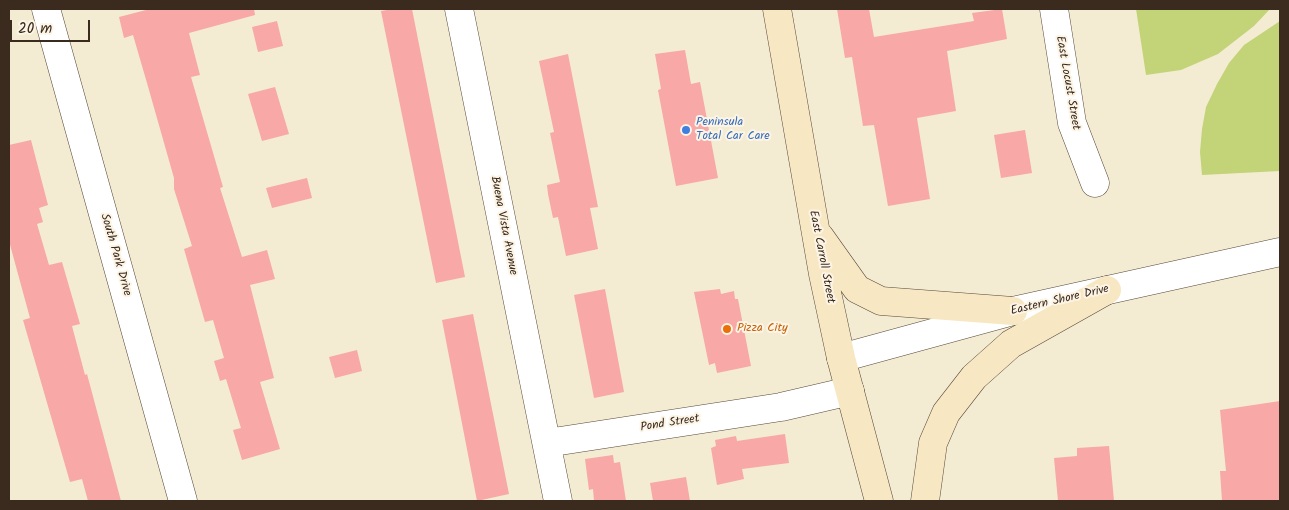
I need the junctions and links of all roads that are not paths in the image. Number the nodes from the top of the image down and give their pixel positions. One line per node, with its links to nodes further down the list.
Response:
1 (46, 9): 13 (street, South Park Drive)
2 (459, 9): 12 (street, Buena Vista Avenue)
3 (777, 9): 6 (main road, East Carroll Street)
4 (1054, 9): 5 (street, East Locust Street)
5 (1095, 183)
6 (816, 231): 9 (main road); 10 (main road, East Carroll Street)
7 (1280, 252): 8 (street, Eastern Shore Drive)
8 (1107, 290): 9 (street, Eastern Shore Drive); 16 (main road)
9 (1014, 311): 10 (street, Eastern Shore Drive)
10 (842, 358): 11 (main road, East Carroll Street)
11 (850, 391): 12 (street, Pond Street); 15 (main road, East Carroll Street)
12 (547, 442): 14 (street)
13 (183, 501)
14 (558, 501)
15 (879, 501)
16 (925, 501)

